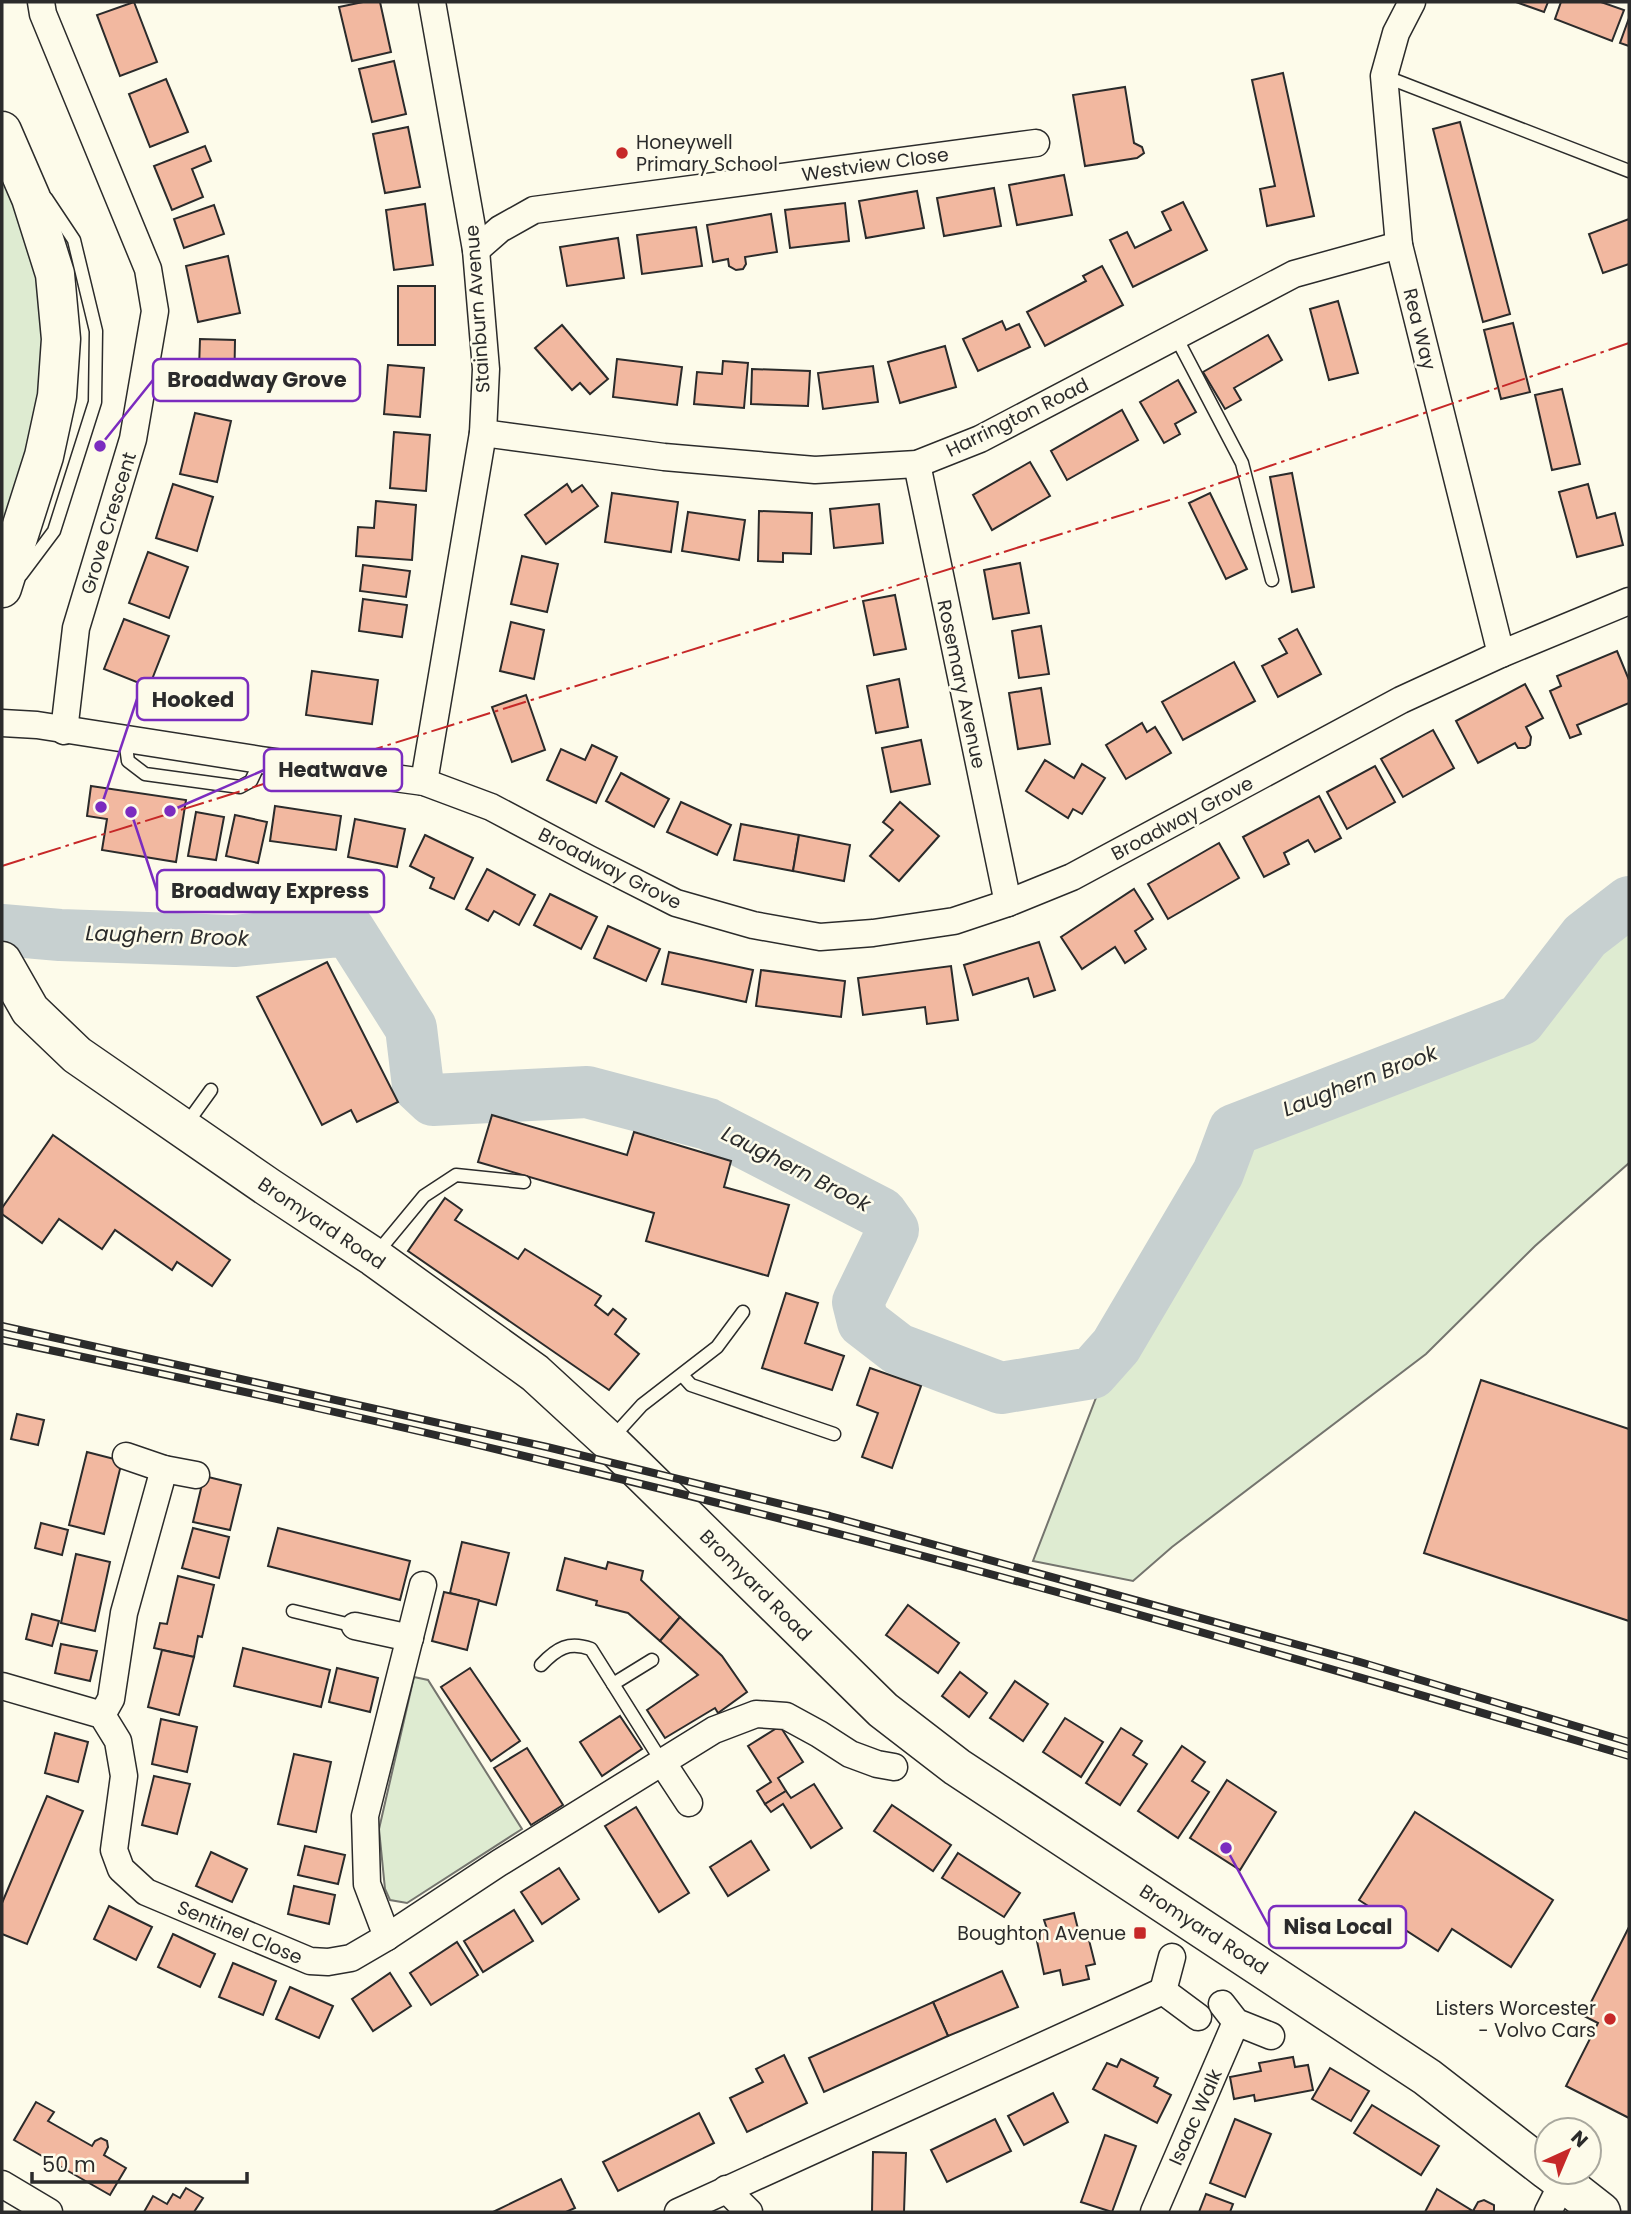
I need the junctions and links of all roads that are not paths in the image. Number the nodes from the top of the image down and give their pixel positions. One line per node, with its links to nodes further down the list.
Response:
1 (41, 2): 19 (street, Grove Crescent)
2 (432, 2): 9 (street, Stainburn Avenue)
3 (1412, 2): 4 (street, Rea Way)
4 (1384, 76): 7 (lane); 8 (street, Rea Way)
5 (2, 131): 14 (main road); 16 (lane)
6 (1037, 143): 9 (street, Westview Close)
7 (1629, 171)
8 (1399, 245): 10 (street, Harrington Road); 17 (street, Rea Way)
9 (476, 250): 11 (street, Stainburn Avenue)
10 (1175, 337): 12 (street, Harrington Road); 13 (lane)
11 (483, 433): 12 (street, Harrington Road); 20 (street, Stainburn Avenue)
12 (917, 464): 21 (street, Rosemary Avenue)
13 (1272, 580)
14 (2, 588)
15 (1629, 601): 17 (street, Broadway Grove)
16 (2, 602)
17 (1501, 654): 21 (street, Broadway Grove)
18 (2, 723): 19 (street, Broadway Grove)
19 (64, 731): 20 (street, Broadway Grove)
20 (424, 782): 21 (street, Broadway Grove)
21 (1008, 903)
22 (2, 961): 24 (main road, Bromyard Road)
23 (212, 1090): 24 (lane)
24 (183, 1129): 26 (main road, Bromyard Road)
25 (524, 1182): 26 (lane)
26 (374, 1257): 30 (main road, Bromyard Road)
27 (743, 1312): 28 (lane)
28 (682, 1375): 29 (lane); 30 (lane)
29 (834, 1434)
30 (609, 1441): 43 (main road, Bromyard Road)
31 (126, 1456): 32 (street)
32 (164, 1469): 33 (street); 42 (street)
33 (196, 1475)
34 (423, 1585): 37 (street)
35 (293, 1611): 36 (lane)
36 (355, 1626): 37 (street)
37 (410, 1638): 46 (street)
38 (652, 1660): 40 (lane)
39 (541, 1665): 40 (lane)
40 (613, 1684): 44 (lane)
41 (2, 1686): 42 (street)
42 (102, 1715): 46 (street, Sentinel Close)
43 (911, 1759): 44 (street, Sentinel Close); 51 (main road, Bromyard Road)
44 (662, 1762): 45 (street); 46 (street, Sentinel Close)
45 (689, 1803)
46 (387, 1937)
47 (1172, 1957): 48 (street)
48 (1163, 1991): 49 (street); 54 (street)
49 (1198, 2017)
50 (1271, 2036): 58 (street, Isaac Walk)
51 (1533, 2168)
52 (2, 2185): 55 (street)
53 (1556, 2186): 59 (main road, Bromyard Road)
54 (726, 2189): 56 (street); 57 (street)
55 (49, 2212)
56 (678, 2212)
57 (749, 2212)
58 (1154, 2212)
59 (1601, 2212)

